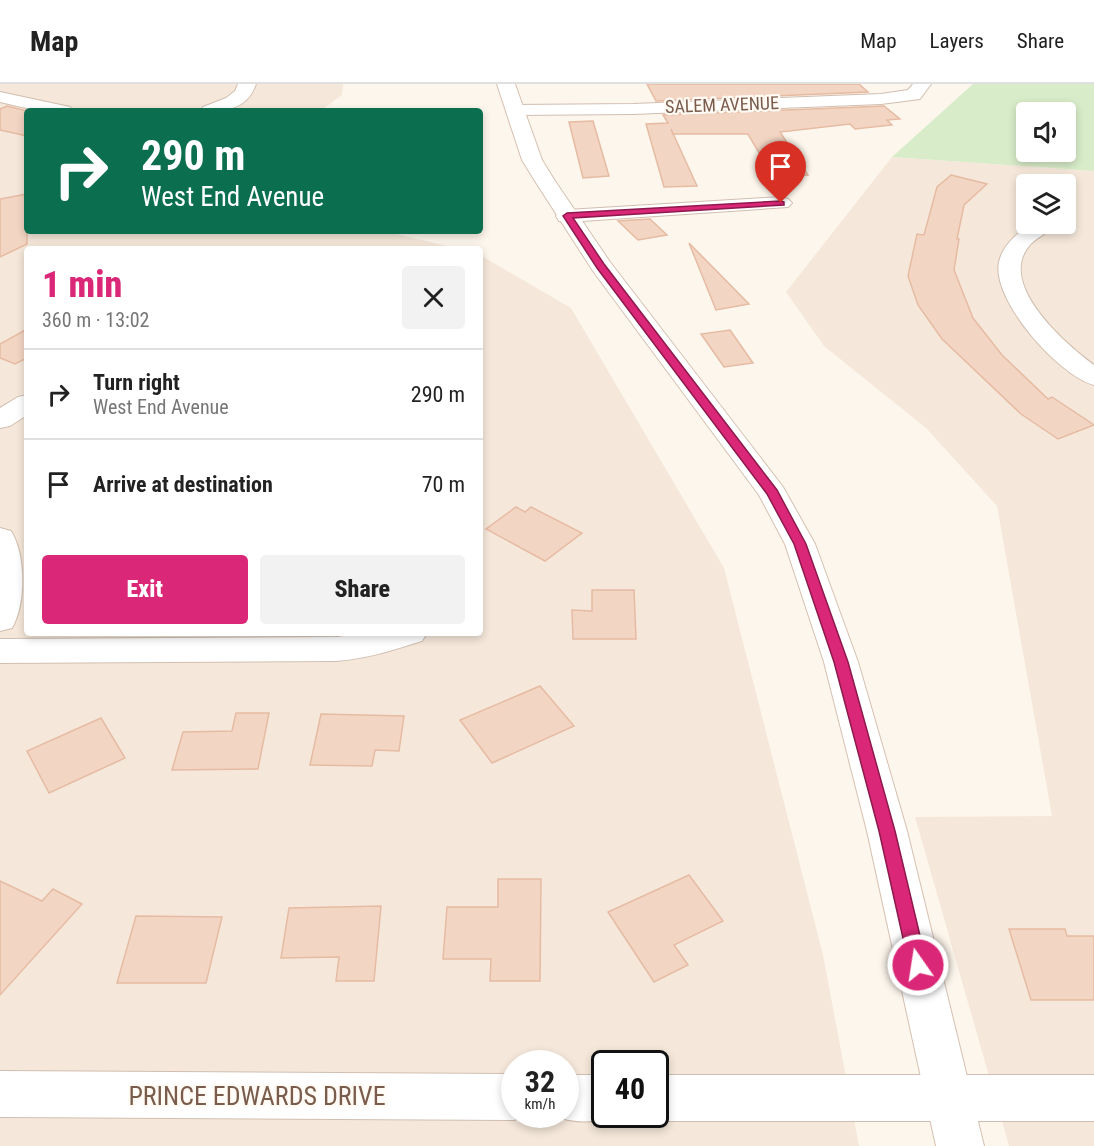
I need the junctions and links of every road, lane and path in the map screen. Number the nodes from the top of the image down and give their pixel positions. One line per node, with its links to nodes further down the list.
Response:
1 (247, 84): 6 (street)
2 (922, 84): 4 (street, SALEM AVENUE)
3 (0, 97): 5 (street)
4 (511, 97): 8 (street)
5 (50, 108)
6 (216, 108)
7 (781, 203): 8 (street)
8 (567, 216): 21 (street)
9 (1029, 234): 10 (street)
10 (1094, 377)
11 (24, 405): 12 (street)
12 (0, 420)
13 (0, 538): 14 (street)
14 (0, 620)
15 (400, 636): 16 (street)
16 (0, 651)
17 (0, 1094): 18 (street, PRINCE EDWARDS DRIVE)
18 (501, 1097)
19 (669, 1098): 21 (street)
20 (1094, 1098): 21 (street)
21 (949, 1100): 22 (street)
22 (960, 1146)

